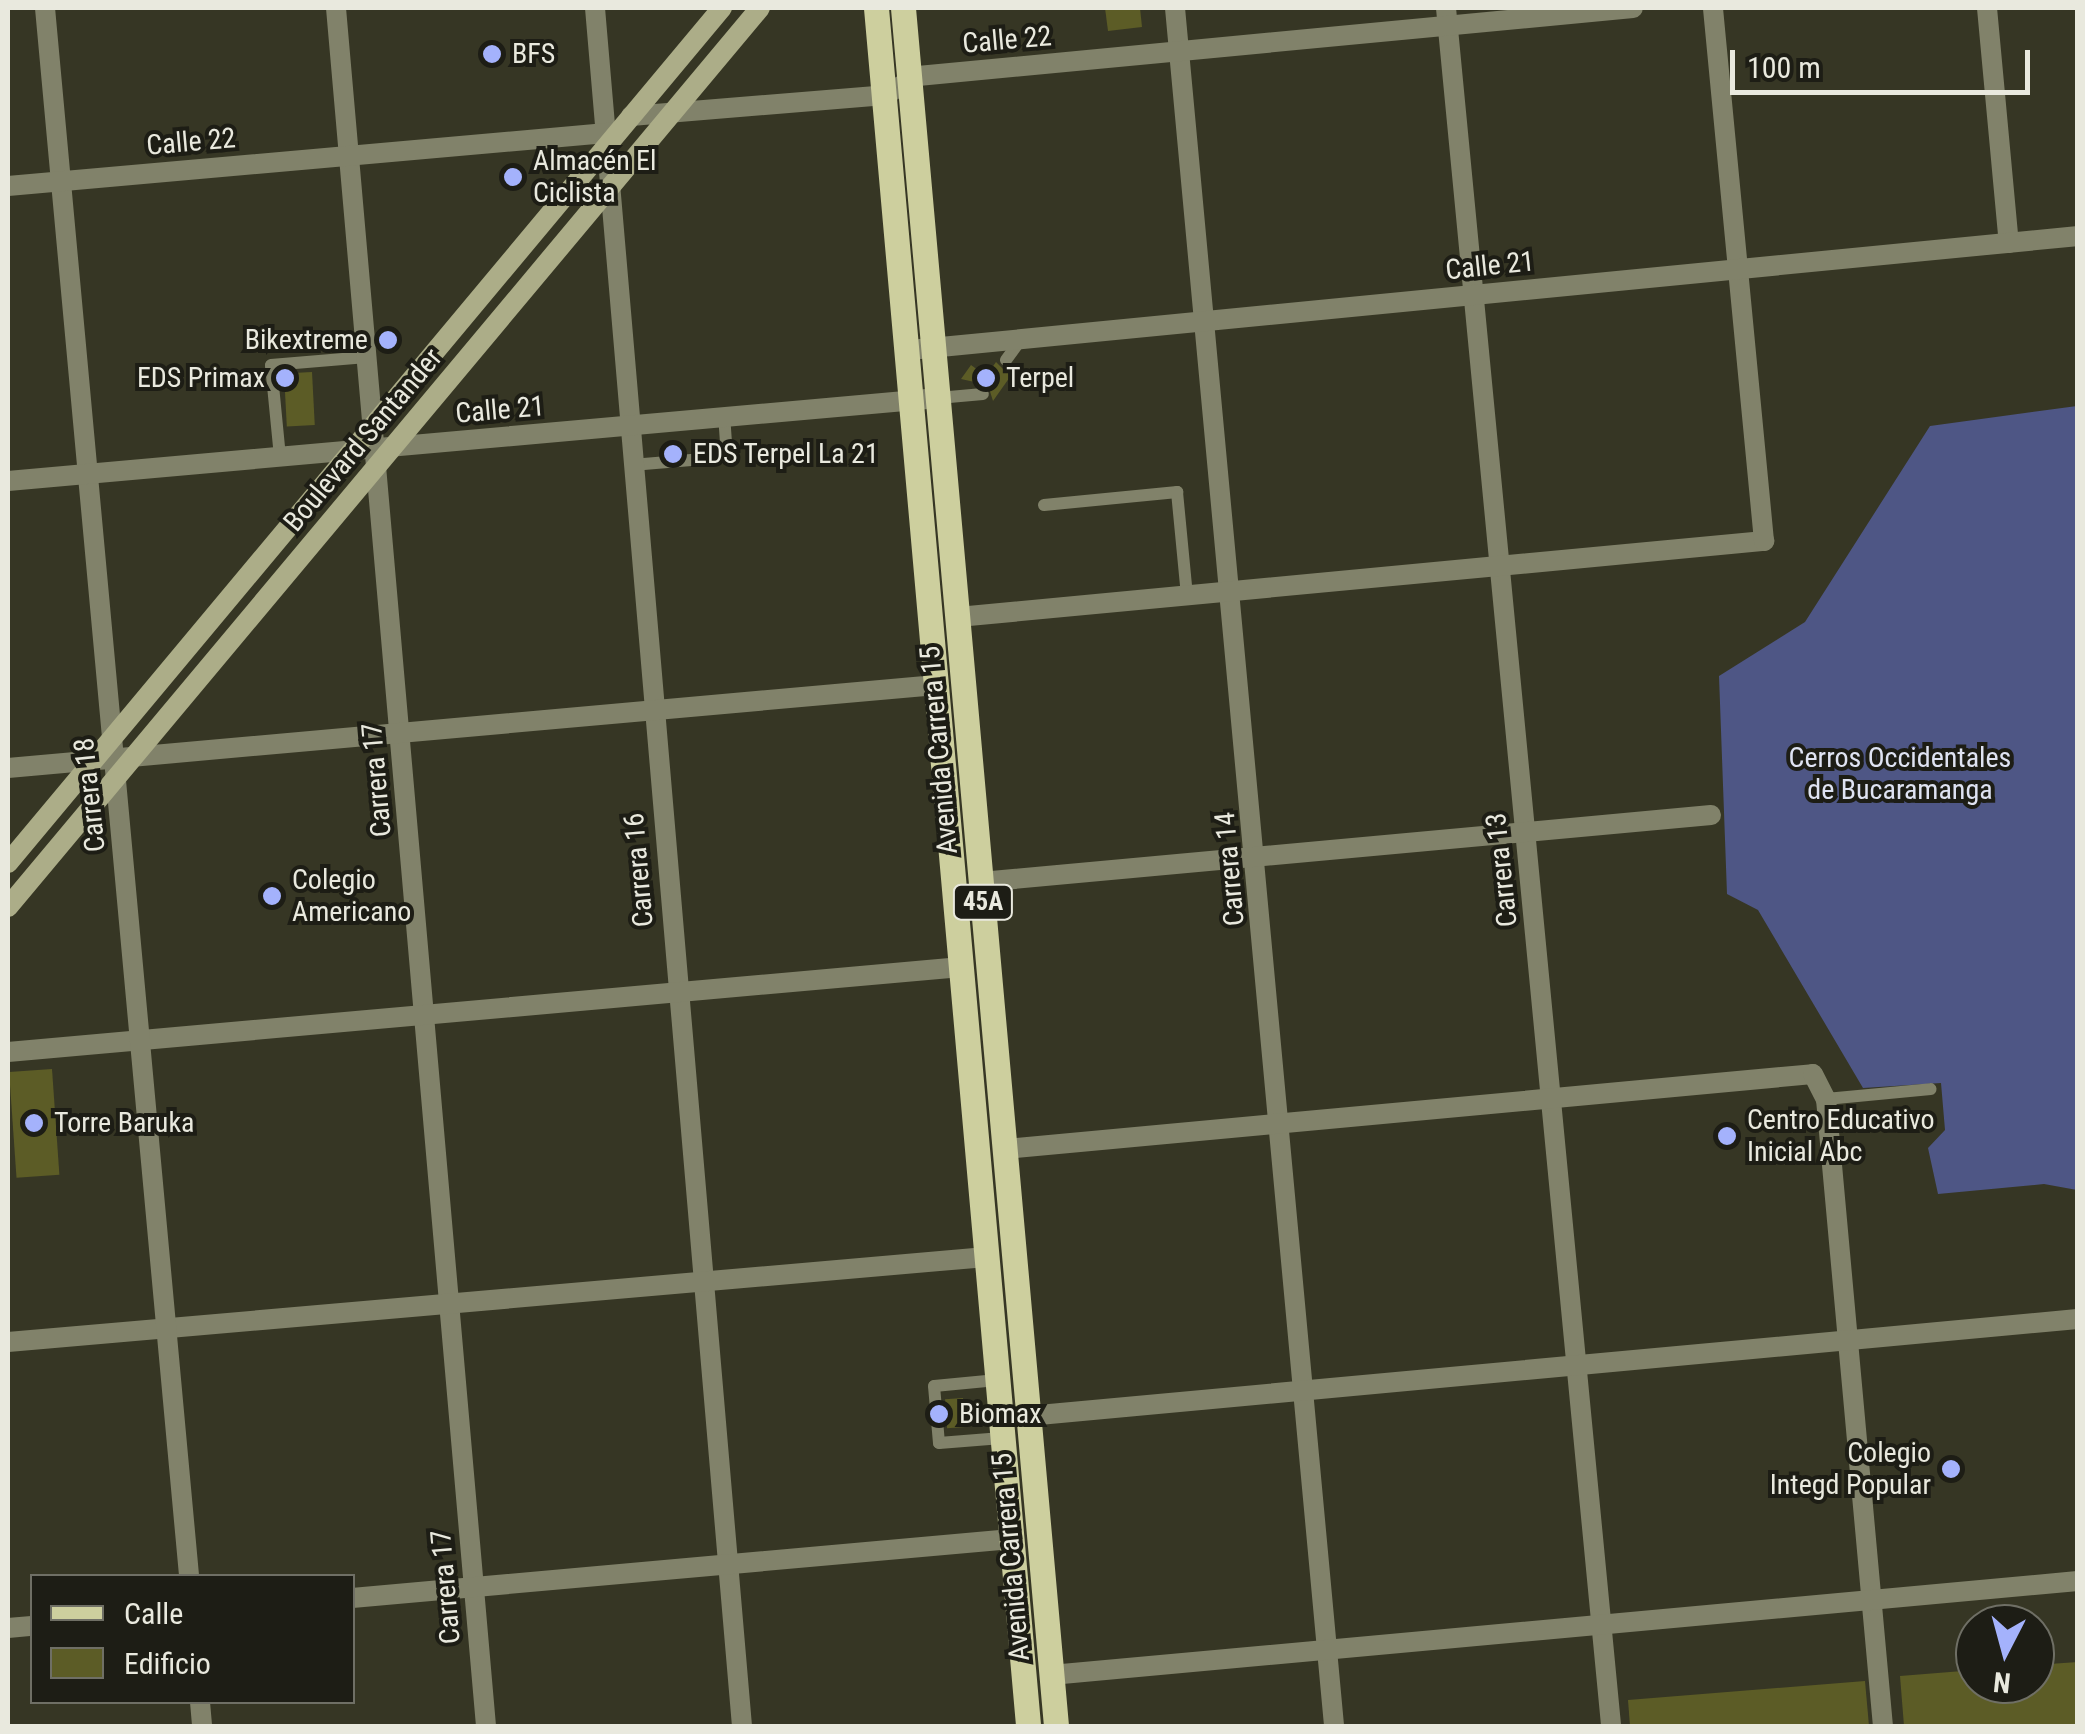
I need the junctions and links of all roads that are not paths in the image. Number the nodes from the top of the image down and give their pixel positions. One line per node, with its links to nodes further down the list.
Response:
1 (45, 8): 19 (street, Carrera 18)
2 (336, 8): 18 (street, Carrera 17)
3 (594, 8): 17 (street, Carrera 16)
4 (722, 8): 17 (main road, Boulevard Santander)
5 (760, 8): 16 (main road, Boulevard Santander)
6 (876, 8): 15 (main road, Avenida Carrera 15 / 45A)
7 (903, 8): 14 (main road, Avenida Carrera 15 / 45A)
8 (1175, 8): 13 (street, Carrera 14)
9 (1633, 8): 12 (street, Calle 22)
10 (1713, 8): 24 (street)
11 (1987, 8): 23 (street)
12 (1447, 16): 13 (street, Calle 22); 25 (street, Carrera 13)
13 (1179, 51): 14 (street, Calle 22); 26 (street, Carrera 14)
14 (910, 76): 15 (street); 28 (main road, Avenida Carrera 15 / 45A)
15 (884, 95): 16 (street, Calle 22); 29 (main road, Avenida Carrera 15 / 45A)
16 (672, 112): 17 (street, Calle 22); 21 (main road, Boulevard Santander)
17 (615, 132): 18 (street, Calle 22); 21 (street, Carrera 16); 36 (main road, Boulevard Santander)
18 (349, 156): 19 (street, Calle 22); 30 (street, Carrera 17)
19 (60, 182): 20 (street, Calle 22); 42 (street, Carrera 18)
20 (8, 186)
21 (609, 188): 37 (street, Carrera 16); 39 (main road, Boulevard Santander)
22 (2078, 236): 23 (street, Calle 21)
23 (2009, 243): 24 (street, Calle 21)
24 (1738, 269): 25 (street, Calle 21); 45 (street)
25 (1474, 295): 26 (street, Calle 21); 45 (street, Carrera 13)
26 (1205, 321): 27 (street, Calle 21); 46 (street, Carrera 14)
27 (1020, 339): 28 (street, Calle 21); 31 (lane)
28 (934, 348): 29 (street, Calle 21); 33 (main road, Avenida Carrera 15 / 45A)
29 (907, 350): 34 (main road, Avenida Carrera 15 / 45A)
30 (367, 357): 36 (street, Carrera 17); 40 (lane)
31 (1006, 360)
32 (982, 394): 33 (lane)
33 (938, 398): 34 (street, Calle 21); 48 (main road, Avenida Carrera 15 / 45A)
34 (912, 400): 35 (street, Calle 21); 49 (main road, Avenida Carrera 15 / 45A)
35 (724, 418): 37 (street, Calle 21); 41 (lane)
36 (372, 425): 38 (main road, Boulevard Santander); 39 (street, Carrera 17)
37 (628, 426): 39 (street, Calle 21); 41 (street, Carrera 16)
38 (352, 450): 39 (street, Calle 21); 40 (street, Calle 21); 52 (main road, Boulevard Santander)
39 (381, 454): 51 (street, Carrera 17); 52 (main road, Boulevard Santander)
40 (280, 457): 42 (street, Calle 21)
41 (632, 465): 50 (street, Carrera 16)
42 (85, 474): 43 (street, Calle 21); 52 (street, Carrera 18)
43 (8, 481)
44 (1044, 505): 47 (lane)
45 (1500, 566): 46 (street); 55 (street, Carrera 13)
46 (1231, 591): 47 (street); 56 (street, Carrera 14)
47 (1187, 595): 48 (street)
48 (958, 617): 58 (main road, Avenida Carrera 15 / 45A)
49 (936, 685): 50 (street); 60 (main road, Avenida Carrera 15 / 45A)
50 (653, 710): 51 (street); 61 (street, Carrera 16)
51 (400, 733): 52 (street); 62 (street, Carrera 17)
52 (114, 758): 53 (street); 57 (main road, Boulevard Santander); 59 (main road, Boulevard Santander); 63 (street, Carrera 18)
53 (8, 768)
54 (1711, 816): 55 (street)
55 (1526, 832): 56 (street); 66 (street, Carrera 13)
56 (1256, 857): 58 (street); 68 (street, Carrera 14)
57 (8, 864)
58 (981, 882): 69 (main road, Avenida Carrera 15 / 45A)
59 (8, 907)
60 (961, 967): 61 (street); 70 (main road, Avenida Carrera 15 / 45A)
61 (678, 992): 62 (street); 71 (street, Carrera 16)
62 (425, 1015): 63 (street); 72 (street, Carrera 17)
63 (142, 1040): 64 (street); 74 (street, Carrera 18)
64 (8, 1052)
65 (1930, 1089): 67 (lane)
66 (1552, 1098): 67 (street); 68 (street); 77 (street, Carrera 13)
67 (1826, 1099): 75 (street)
68 (1282, 1123): 69 (street); 79 (street, Carrera 14)
69 (1004, 1149): 80 (main road, Avenida Carrera 15 / 45A)
70 (986, 1258): 71 (street); 78 (main road, Avenida Carrera 15 / 45A)
71 (703, 1282): 72 (street); 83 (street, Carrera 16)
72 (450, 1304): 74 (street); 86 (street, Carrera 17)
73 (2078, 1319): 75 (street)
74 (167, 1328): 76 (street); 84 (street, Carrera 18)
75 (1851, 1340): 77 (street); 88 (street)
76 (8, 1342)
77 (1578, 1365): 79 (street); 89 (street, Carrera 13)
78 (997, 1380): 81 (main road, Avenida Carrera 15 / 45A); 81 (lane)
79 (1304, 1391): 80 (street); 90 (street, Carrera 14)
80 (1028, 1416): 91 (main road, Avenida Carrera 15 / 45A)
81 (1002, 1438): 82 (main road, Avenida Carrera 15 / 45A)
82 (1011, 1539): 83 (street); 94 (main road, Avenida Carrera 15 / 45A)
83 (728, 1564): 86 (street); 93 (street, Carrera 16)
84 (189, 1574)
85 (2078, 1581): 88 (street)
86 (474, 1586): 87 (street); 92 (street, Carrera 17)
87 (355, 1598)
88 (1872, 1600): 89 (street); 98 (street)
89 (1602, 1624): 90 (street); 97 (street, Carrera 13)
90 (1327, 1650): 91 (street); 96 (street, Carrera 14)
91 (1051, 1675): 95 (main road, Avenida Carrera 15 / 45A)
92 (486, 1726)
93 (742, 1726)
94 (1028, 1726)
95 (1056, 1726)
96 (1334, 1726)
97 (1611, 1726)
98 (1882, 1726)

